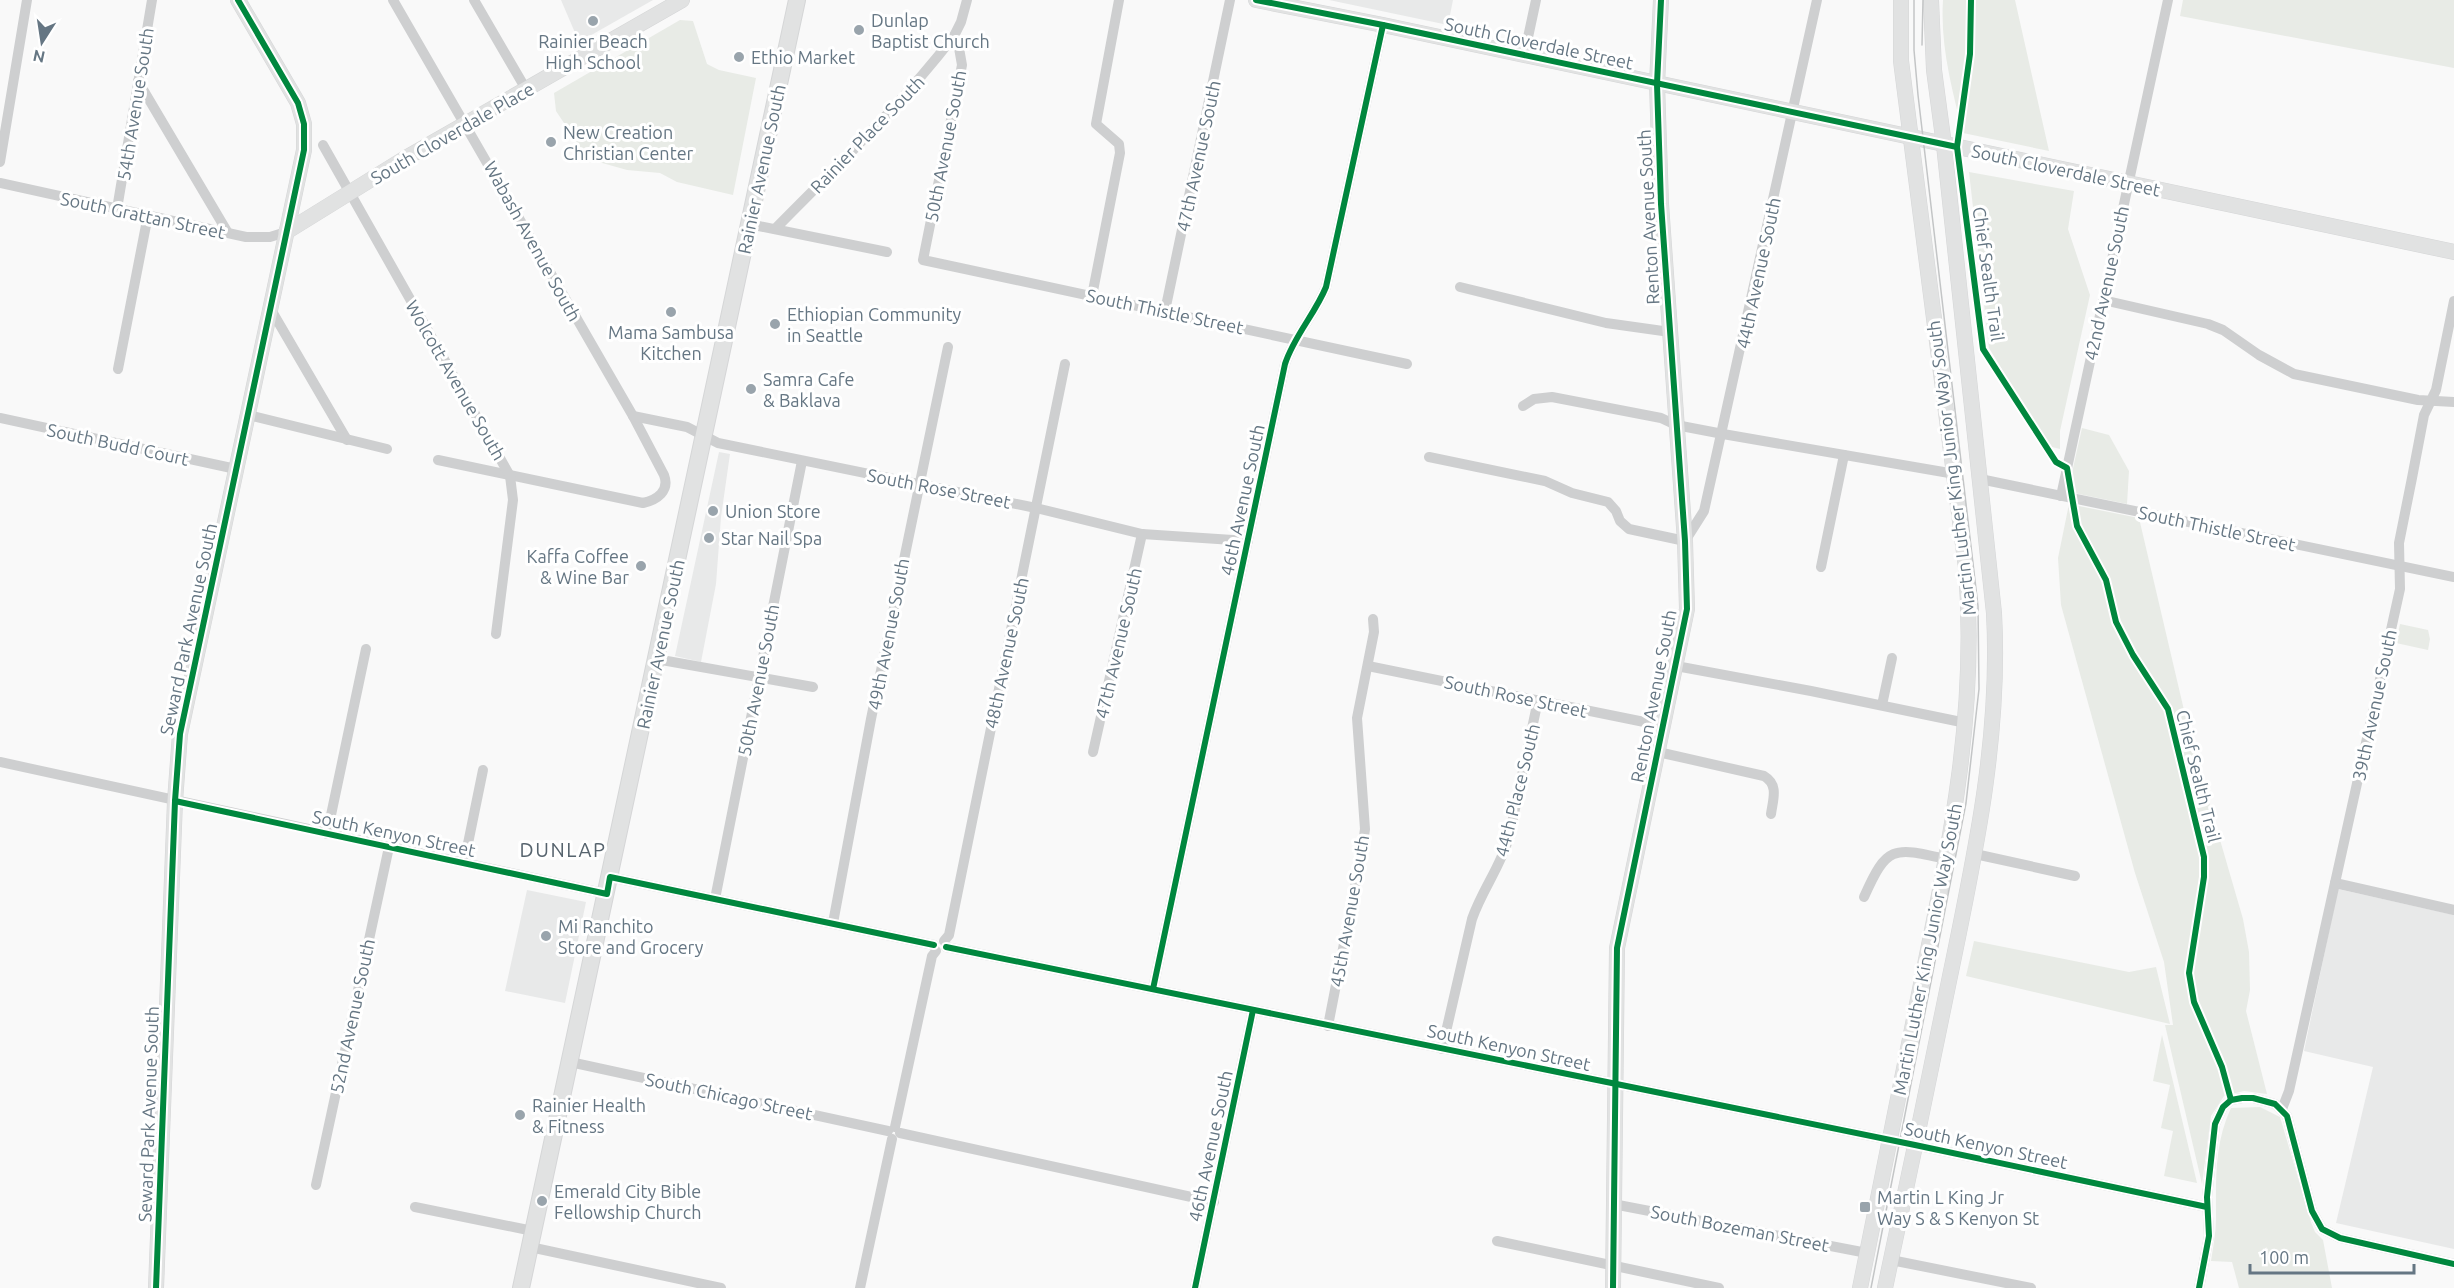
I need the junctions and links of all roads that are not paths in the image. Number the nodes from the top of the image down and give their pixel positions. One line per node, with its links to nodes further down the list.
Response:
1 (27, 0): 29 (street)
2 (152, 0): 21 (street, 54th Avenue South)
3 (238, 0): 37 (main road, Seward Park Avenue South)
4 (393, 0): 25 (street, Wabash Avenue South)
5 (474, 0): 23 (street)
6 (682, 0): 23 (main road, South Cloverdale Place)
7 (797, 0): 35 (main road, Rainier Avenue South)
8 (967, 0): 19 (street)
9 (1119, 0): 43 (street)
10 (1230, 0): 47 (street, 47th Avenue South)
11 (1256, 0): 18 (main road, South Cloverdale Street)
12 (1536, 0): 20 (street)
13 (1661, 0): 22 (main road, Renton Avenue South)
14 (1817, 0): 24 (street, 44th Avenue South)
15 (1901, 0): 26 (main road, Martin Luther King Junior Way South)
16 (1931, 0): 27 (main road, Martin Luther King Junior Way South)
17 (2168, 0): 30 (street, 42nd Avenue South)
18 (1383, 25): 20 (main road, South Cloverdale Street); 49 (street, 46th Avenue South)
19 (954, 36): 36 (street, Rainier Place South); 41 (street, 50th Avenue South)
20 (1524, 56): 22 (main road, South Cloverdale Street)
21 (138, 81): 33 (street, 54th Avenue South); 38 (street)
22 (1657, 84): 24 (main road, South Cloverdale Street); 48 (main road, Renton Avenue South)
23 (527, 91): 25 (main road, South Cloverdale Place)
24 (1792, 112): 26 (main road, South Cloverdale Street); 61 (street, 44th Avenue South)
25 (467, 125): 32 (main road, South Cloverdale Place); 58 (street, Wabash Avenue South)
26 (1910, 138): 27 (main road, South Cloverdale Street); 70 (main road, Martin Luther King Junior Way South)
27 (1944, 144): 30 (main road, South Cloverdale Street); 72 (main road, Martin Luther King Junior Way South)
28 (323, 145): 32 (street, Wolcott Avenue South)
29 (0, 162)
30 (2127, 182): 40 (main road, South Cloverdale Street); 44 (street, 42nd Avenue South)
31 (0, 183): 33 (street, South Grattan Street)
32 (349, 192): 37 (main road, South Cloverdale Place); 71 (street, Wolcott Avenue South)
33 (117, 209): 34 (street, South Grattan Street)
34 (148, 215): 38 (street, South Grattan Street); 53 (street)
35 (749, 224): 36 (street); 62 (main road, Rainier Avenue South)
36 (776, 229): 39 (street)
37 (286, 232): 38 (street, South Grattan Street); 46 (main road, Seward Park Avenue South)
38 (228, 233)
39 (887, 252)
40 (2454, 252)
41 (923, 260): 43 (street, South Thistle Street)
42 (1460, 287): 48 (street)
43 (1092, 296): 47 (street, South Thistle Street)
44 (2103, 300): 54 (street); 74 (street, 42nd Avenue South)
45 (2454, 301): 54 (street, 39th Avenue South)
46 (270, 308): 57 (main road, Seward Park Avenue South); 63 (street)
47 (1165, 311): 49 (street, South Thistle Street)
48 (1670, 332): 60 (main road, Renton Avenue South)
49 (1295, 339): 52 (street, South Thistle Street); 77 (street, 46th Avenue South)
50 (948, 347): 73 (street, 49th Avenue South)
51 (1065, 364): 75 (street, 48th Avenue South)
52 (1407, 364)
53 (118, 369)
54 (2431, 401): 55 (street); 79 (street, 39th Avenue South)
55 (2454, 402)
56 (1523, 406): 60 (street)
57 (248, 415): 63 (street); 69 (main road, Seward Park Avenue South)
58 (633, 417): 62 (street, South Rose Street); 71 (street, Wabash Avenue South)
59 (0, 418): 69 (street, South Budd Court)
60 (1676, 424): 61 (street); 78 (main road, Renton Avenue South)
61 (1723, 434): 65 (street); 78 (street, 44th Avenue South)
62 (705, 436): 68 (street, South Rose Street); 85 (main road, Rainier Avenue South)
63 (346, 440): 64 (street)
64 (387, 449)
65 (1844, 455): 70 (street); 80 (street)
66 (1429, 457): 78 (street)
67 (438, 460): 71 (street)
68 (802, 461): 73 (street, South Rose Street); 89 (street, 50th Avenue South)
69 (236, 469): 99 (main road, Seward Park Avenue South)
70 (1955, 474): 93 (main road, Martin Luther King Junior Way South)
71 (510, 476): 83 (street, Wolcott Avenue South)
72 (1980, 479): 74 (street, South Thistle Street); 103 (main road, Martin Luther King Junior Way South)
73 (918, 484): 75 (street, South Rose Street); 113 (street, 49th Avenue South)
74 (2061, 496): 79 (street, South Thistle Street)
75 (1036, 508): 76 (street, South Rose Street); 114 (street, 48th Avenue South)
76 (1142, 534): 77 (street, South Rose Street); 95 (street, 47th Avenue South)
77 (1248, 541): 115 (street, 46th Avenue South)
78 (1685, 542): 88 (main road, Renton Avenue South)
79 (2400, 565): 81 (street, South Thistle Street); 108 (street, 39th Avenue South)
80 (1821, 567)
81 (2454, 578)
82 (1373, 619): 87 (street, 45th Avenue South)
83 (496, 634)
84 (366, 649): 101 (street)
85 (656, 658): 89 (street); 107 (main road, Rainier Avenue South)
86 (1892, 658): 92 (street)
87 (1368, 666): 91 (street, South Rose Street); 117 (street, 45th Avenue South)
88 (1676, 666): 92 (street); 94 (main road, Renton Avenue South)
89 (758, 677): 90 (street); 111 (street, 50th Avenue South)
90 (813, 687)
91 (1538, 700): 94 (street, South Rose Street); 118 (street, 44th Place South)
92 (1882, 705): 93 (street)
93 (1966, 723): 104 (main road, Martin Luther King Junior Way South)
94 (1664, 726): 96 (main road, Renton Avenue South)
95 (1093, 752)
96 (1658, 752): 100 (street); 120 (main road, Renton Avenue South)
97 (0, 762): 99 (street, South Kenyon Street)
98 (483, 770): 105 (street)
99 (175, 801): 101 (street, South Kenyon Street); 136 (main road, Seward Park Avenue South)
100 (1771, 814)
101 (327, 834): 102 (street, South Kenyon Street)
102 (389, 847): 105 (street, South Kenyon Street); 125 (street, 52nd Avenue South)
103 (1974, 854): 106 (street); 124 (main road, Martin Luther King Junior Way South)
104 (1946, 860): 110 (street); 123 (main road, Martin Luther King Junior Way South)
105 (464, 864): 109 (street, South Kenyon Street)
106 (2074, 876)
107 (610, 877): 109 (main road, Rainier Avenue South); 111 (street, South Kenyon Street)
108 (2335, 883): 112 (street); 121 (street, 39th Avenue South)
109 (606, 894): 119 (main road, Rainier Avenue South)
110 (1864, 897)
111 (715, 899): 113 (street, South Kenyon Street)
112 (2454, 910)
113 (833, 923): 114 (street, South Kenyon Street)
114 (940, 946): 115 (street, South Kenyon Street); 122 (street, 48th Avenue South)
115 (1153, 989): 116 (street, South Kenyon Street)
116 (1253, 1010): 117 (street, South Kenyon Street); 126 (street, 46th Avenue South)
117 (1328, 1026): 118 (street, South Kenyon Street)
118 (1442, 1049): 120 (street, South Kenyon Street)
119 (570, 1062): 122 (street, South Chicago Street); 130 (main road, Rainier Avenue South)
120 (1615, 1084): 123 (street, South Kenyon Street); 127 (main road, Renton Avenue South)
121 (2282, 1109): 129 (street); 134 (street)
122 (894, 1132): 126 (street, South Chicago Street); 139 (street, 48th Avenue South)
123 (1888, 1140): 124 (street, South Kenyon Street); 132 (main road, Martin Luther King Junior Way South)
124 (1915, 1145): 129 (street, South Kenyon Street); 133 (main road, Martin Luther King Junior Way South)
125 (316, 1185)
126 (1214, 1203): 140 (street, 46th Avenue South)
127 (1613, 1204): 132 (street, South Bozeman Street); 135 (main road, Renton Avenue South)
128 (415, 1207): 130 (street)
129 (2207, 1208): 146 (street)
130 (532, 1239): 137 (main road, Rainier Avenue South); 138 (street)
131 (1497, 1241): 135 (street)
132 (1867, 1253): 143 (main road, Martin Luther King Junior Way South)
133 (1891, 1260): 144 (main road, Martin Luther King Junior Way South); 145 (street)
134 (2454, 1264)
135 (1613, 1266): 141 (main road, Renton Avenue South); 142 (street)
136 (156, 1288)
137 (522, 1288)
138 (721, 1288)
139 (860, 1288)
140 (1196, 1288)
141 (1613, 1288)
142 (1719, 1288)
143 (1860, 1288)
144 (1885, 1288)
145 (2031, 1288)
146 (2199, 1288)

